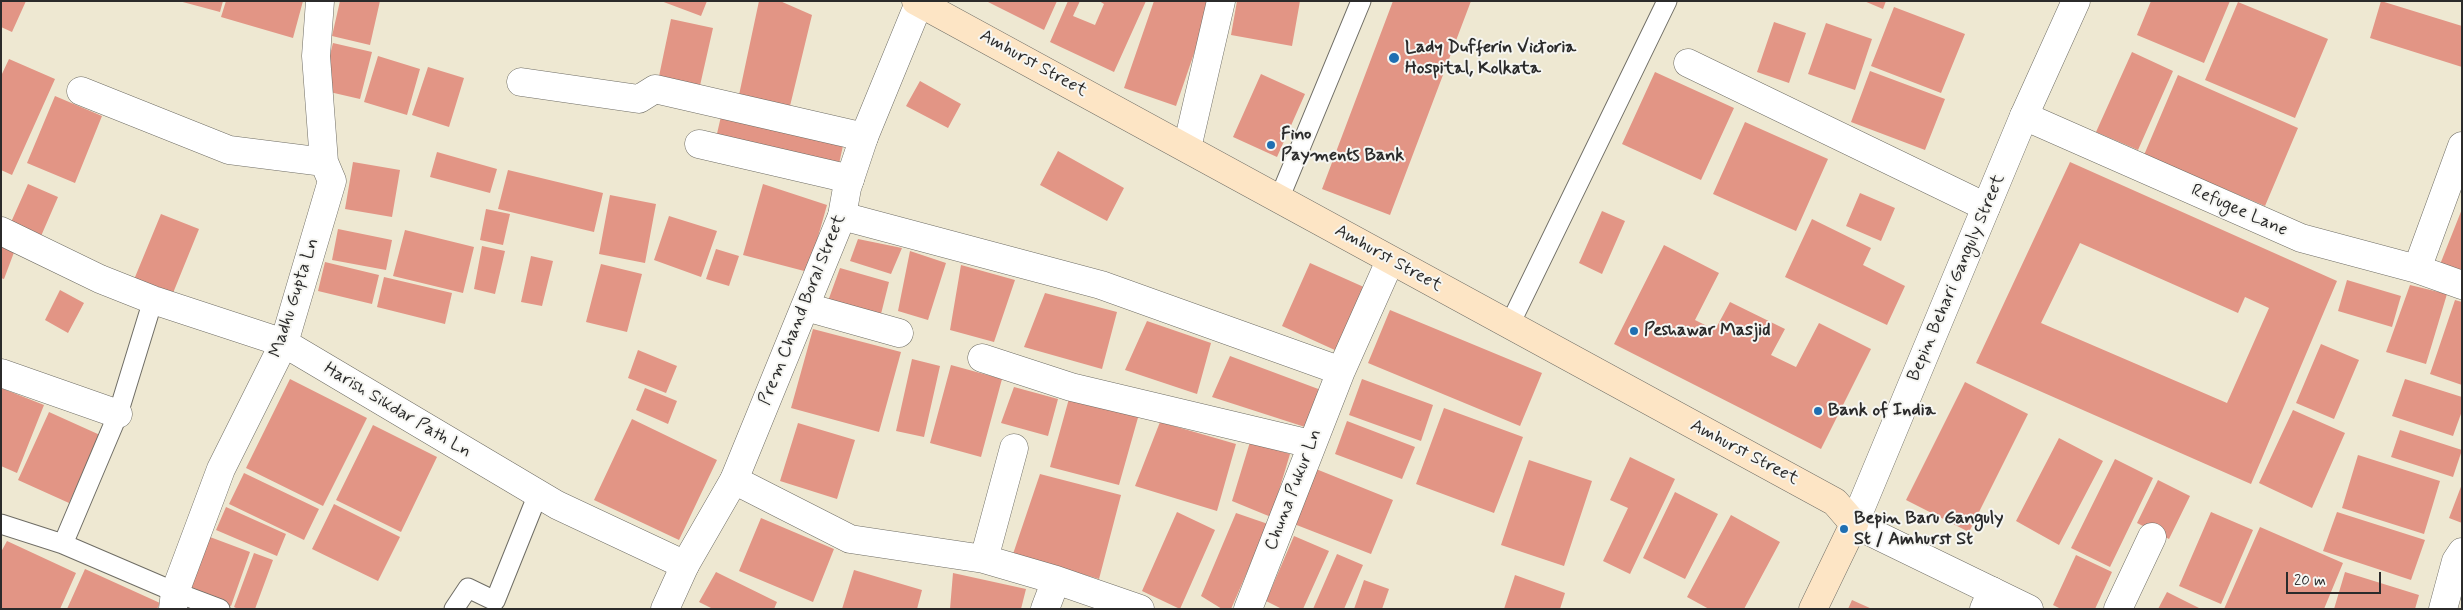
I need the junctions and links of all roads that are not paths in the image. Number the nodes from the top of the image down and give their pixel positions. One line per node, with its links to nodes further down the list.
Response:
1 (320, 1): 16 (street, Madhu Gupta Ln)
2 (1221, 1): 15 (street)
3 (1361, 1): 18 (lane)
4 (1667, 1): 27 (lane)
5 (2076, 1): 11 (street, Bepin Behari Ganguly Street)
6 (918, 2): 7 (main road, Amhurst Street); 12 (street, Prem Chand Boral Street)
7 (947, 8): 15 (main road, Amhurst Street)
8 (1688, 63): 19 (street)
9 (521, 82): 12 (street)
10 (81, 91): 16 (street)
11 (2024, 116): 19 (street, Bepin Behari Ganguly Street); 23 (street, Refugee Lane)
12 (864, 137): 17 (street, Prem Chand Boral Street)
13 (699, 144): 17 (street)
14 (2462, 146): 23 (street)
15 (1187, 148): 18 (main road, Amhurst Street)
16 (324, 162): 29 (street, Madhu Gupta Ln)
17 (850, 179): 20 (street, Prem Chand Boral Street)
18 (1279, 199): 22 (main road, Amhurst Street)
19 (1986, 207): 39 (street, Bepin Behari Ganguly Street)
20 (842, 216): 26 (street, Prem Chand Boral Street); 31 (street)
21 (1, 231): 25 (street, Harish Sikdar Path Ln)
22 (1390, 260): 27 (main road, Amhurst Street); 31 (street, Chuna Pukur Ln)
23 (2417, 269): 24 (street, Refugee Lane)
24 (2462, 285)
25 (153, 300): 29 (street, Harish Sikdar Path Ln); 33 (lane)
26 (806, 307): 28 (street); 36 (street, Prem Chand Boral Street)
27 (1509, 326): 39 (main road, Amhurst Street)
28 (899, 333)
29 (284, 343): 37 (street, Harish Sikdar Path Ln); 47 (street, Madhu Gupta Ln)
30 (982, 358): 34 (street)
31 (1341, 371): 34 (street, Chuna Pukur Ln)
32 (1, 373): 33 (street)
33 (118, 414): 41 (lane)
34 (1311, 444): 53 (street, Chuna Pukur Ln)
35 (1014, 448): 43 (street)
36 (734, 480): 43 (street); 44 (street, Prem Chand Boral Street)
37 (538, 494): 44 (street, Harish Sikdar Path Ln); 49 (lane)
38 (1, 524): 41 (lane)
39 (1854, 524): 46 (street); 54 (main road, Bepin Behari Ganguly Street)
40 (2152, 537): 56 (street)
41 (63, 544): 47 (lane)
42 (2462, 552): 57 (street)
43 (984, 559): 45 (street)
44 (685, 565): 50 (street, Prem Chand Boral Street)
45 (1056, 580): 51 (street); 52 (street)
46 (1988, 600): 55 (street)
47 (174, 601): 48 (lane)
48 (220, 609)
49 (454, 609)
50 (664, 609)
51 (1045, 609)
52 (1140, 609)
53 (1248, 609)
54 (1813, 609)
55 (2029, 609)
56 (2118, 609)
57 (2443, 609)

